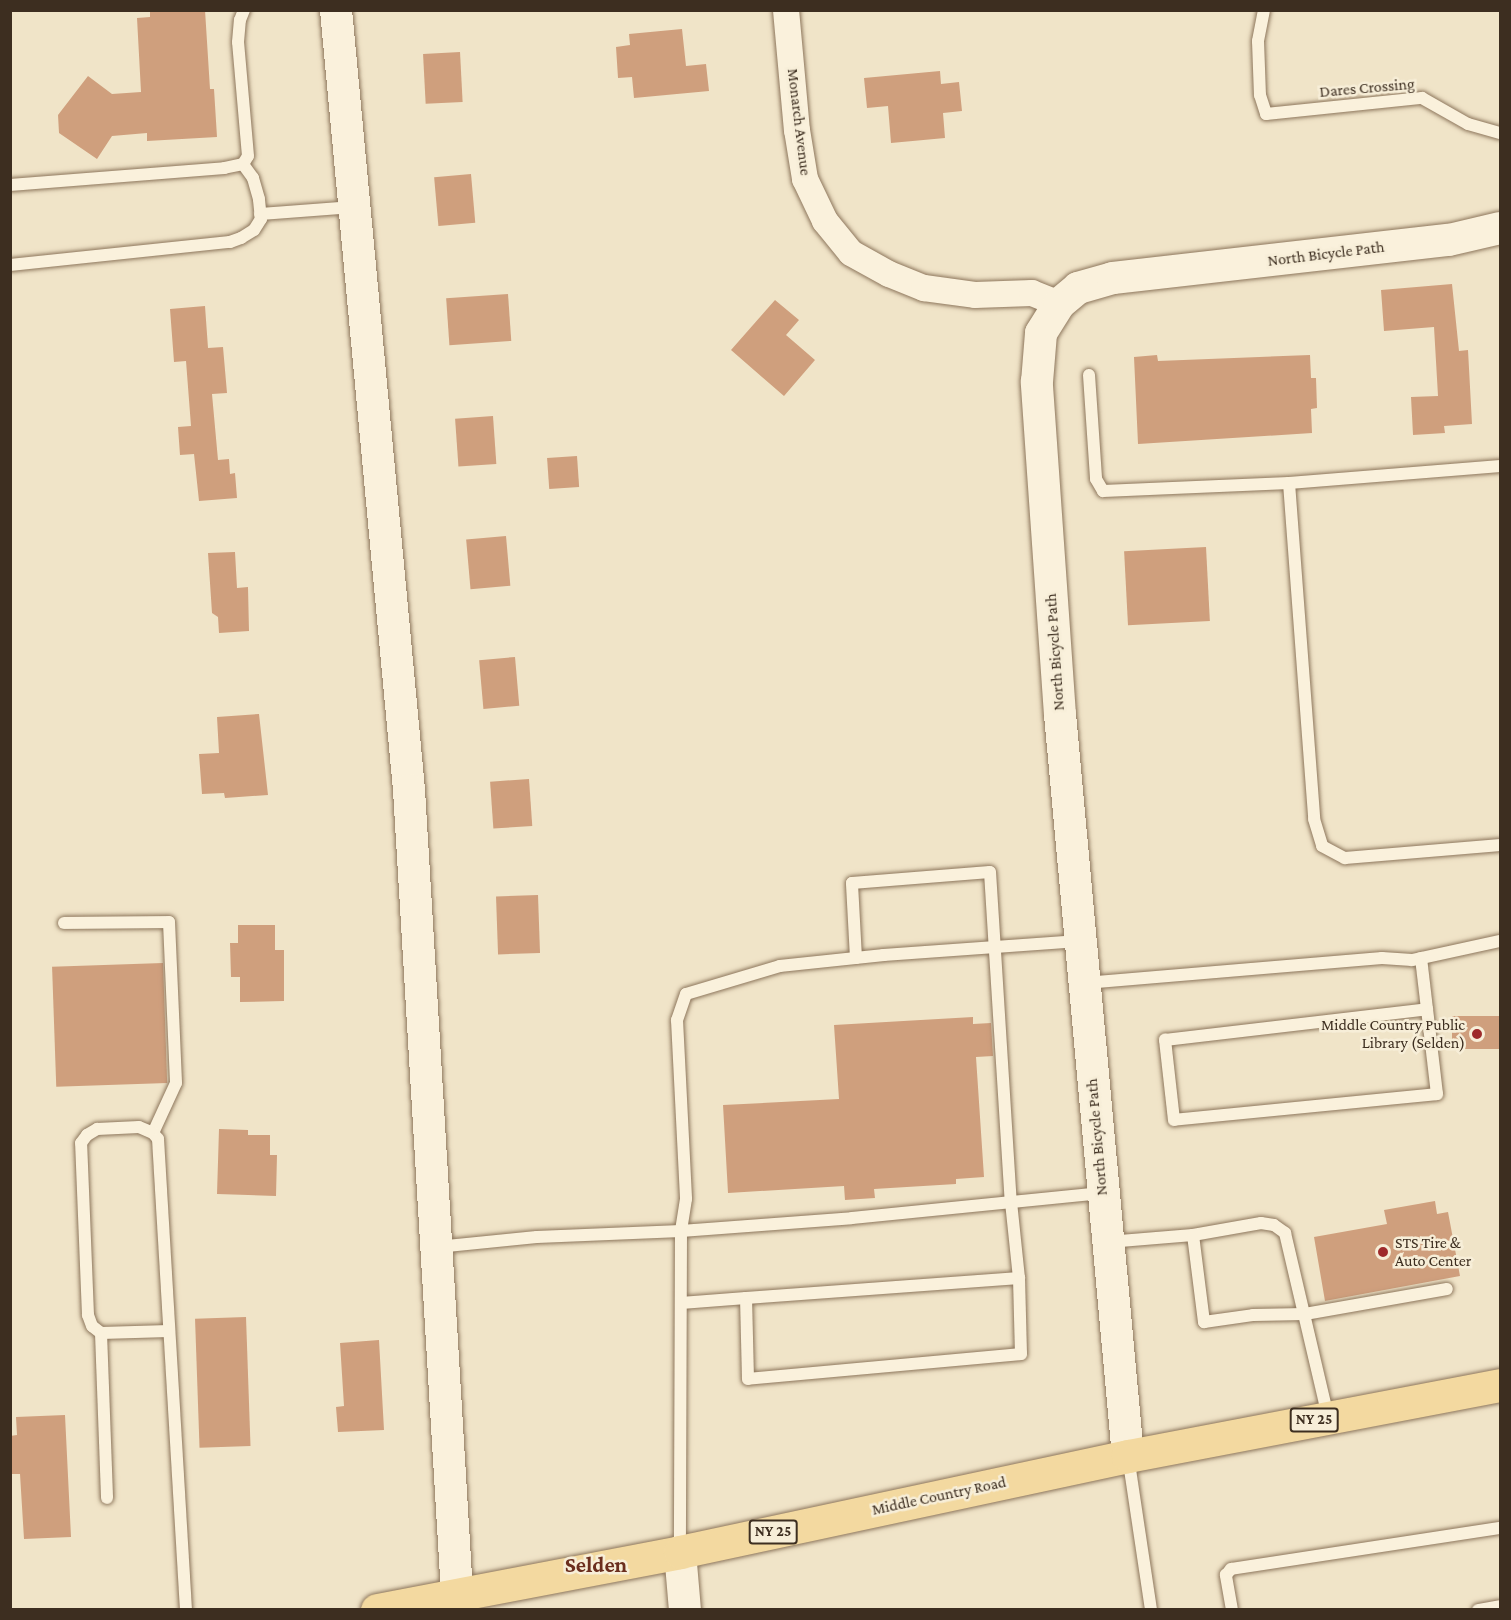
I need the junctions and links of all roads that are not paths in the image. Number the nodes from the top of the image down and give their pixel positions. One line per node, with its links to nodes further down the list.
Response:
1 (244, 10): 6 (lane)
2 (336, 10): 8 (street)
3 (786, 10): 12 (street, Monarch Avenue)
4 (1264, 10): 5 (lane, Dares Crossing)
5 (1500, 133)
6 (243, 164): 7 (lane); 9 (lane)
7 (10, 185)
8 (354, 207): 9 (lane); 31 (street)
9 (260, 214): 11 (lane)
10 (1500, 228): 12 (street, North Bicycle Path)
11 (10, 265)
12 (1059, 304): 18 (street, North Bicycle Path)
13 (1089, 375): 15 (lane)
14 (1500, 466): 15 (lane)
15 (1289, 483): 16 (lane)
16 (1500, 845)
17 (64, 923): 25 (lane)
18 (1080, 940): 20 (lane); 23 (street, North Bicycle Path)
19 (1500, 941): 22 (lane)
20 (993, 947): 21 (lane); 21 (lane); 27 (lane)
21 (856, 958): 28 (lane)
22 (1421, 958): 23 (lane); 24 (lane)
23 (1084, 984): 26 (street, North Bicycle Path)
24 (1427, 1009): 24 (lane)
25 (153, 1133): 37 (lane); 38 (lane)
26 (1102, 1193): 27 (lane); 30 (street, North Bicycle Path)
27 (1011, 1202): 28 (lane); 32 (lane)
28 (681, 1231): 31 (lane); 35 (lane)
29 (1193, 1235): 30 (lane); 36 (lane); 36 (lane)
30 (1107, 1242): 41 (street, North Bicycle Path)
31 (436, 1247): 45 (street)
32 (1019, 1278): 34 (lane); 34 (lane)
33 (1447, 1289): 36 (lane)
34 (746, 1298): 35 (lane)
35 (681, 1303): 44 (lane)
36 (1305, 1314): 40 (lane)
37 (169, 1331): 38 (lane); 48 (lane)
38 (101, 1333): 42 (lane)
39 (1500, 1385): 40 (main road, Middle Country Road / NY 25)
40 (1329, 1418): 41 (main road, Middle Country Road / NY 25)
41 (1128, 1456): 44 (main road, Middle Country Road / NY 25); 50 (lane)
42 (107, 1498)
43 (1500, 1528): 51 (lane)
44 (681, 1552): 45 (main road, Middle Country Road / NY 25); 49 (street)
45 (457, 1594): 47 (main road, Middle Country Road / NY 25)
46 (1500, 1606): 52 (lane)
47 (388, 1608)
48 (186, 1610)
49 (685, 1610)
50 (1151, 1610)
51 (1232, 1610)
52 (1478, 1610)

